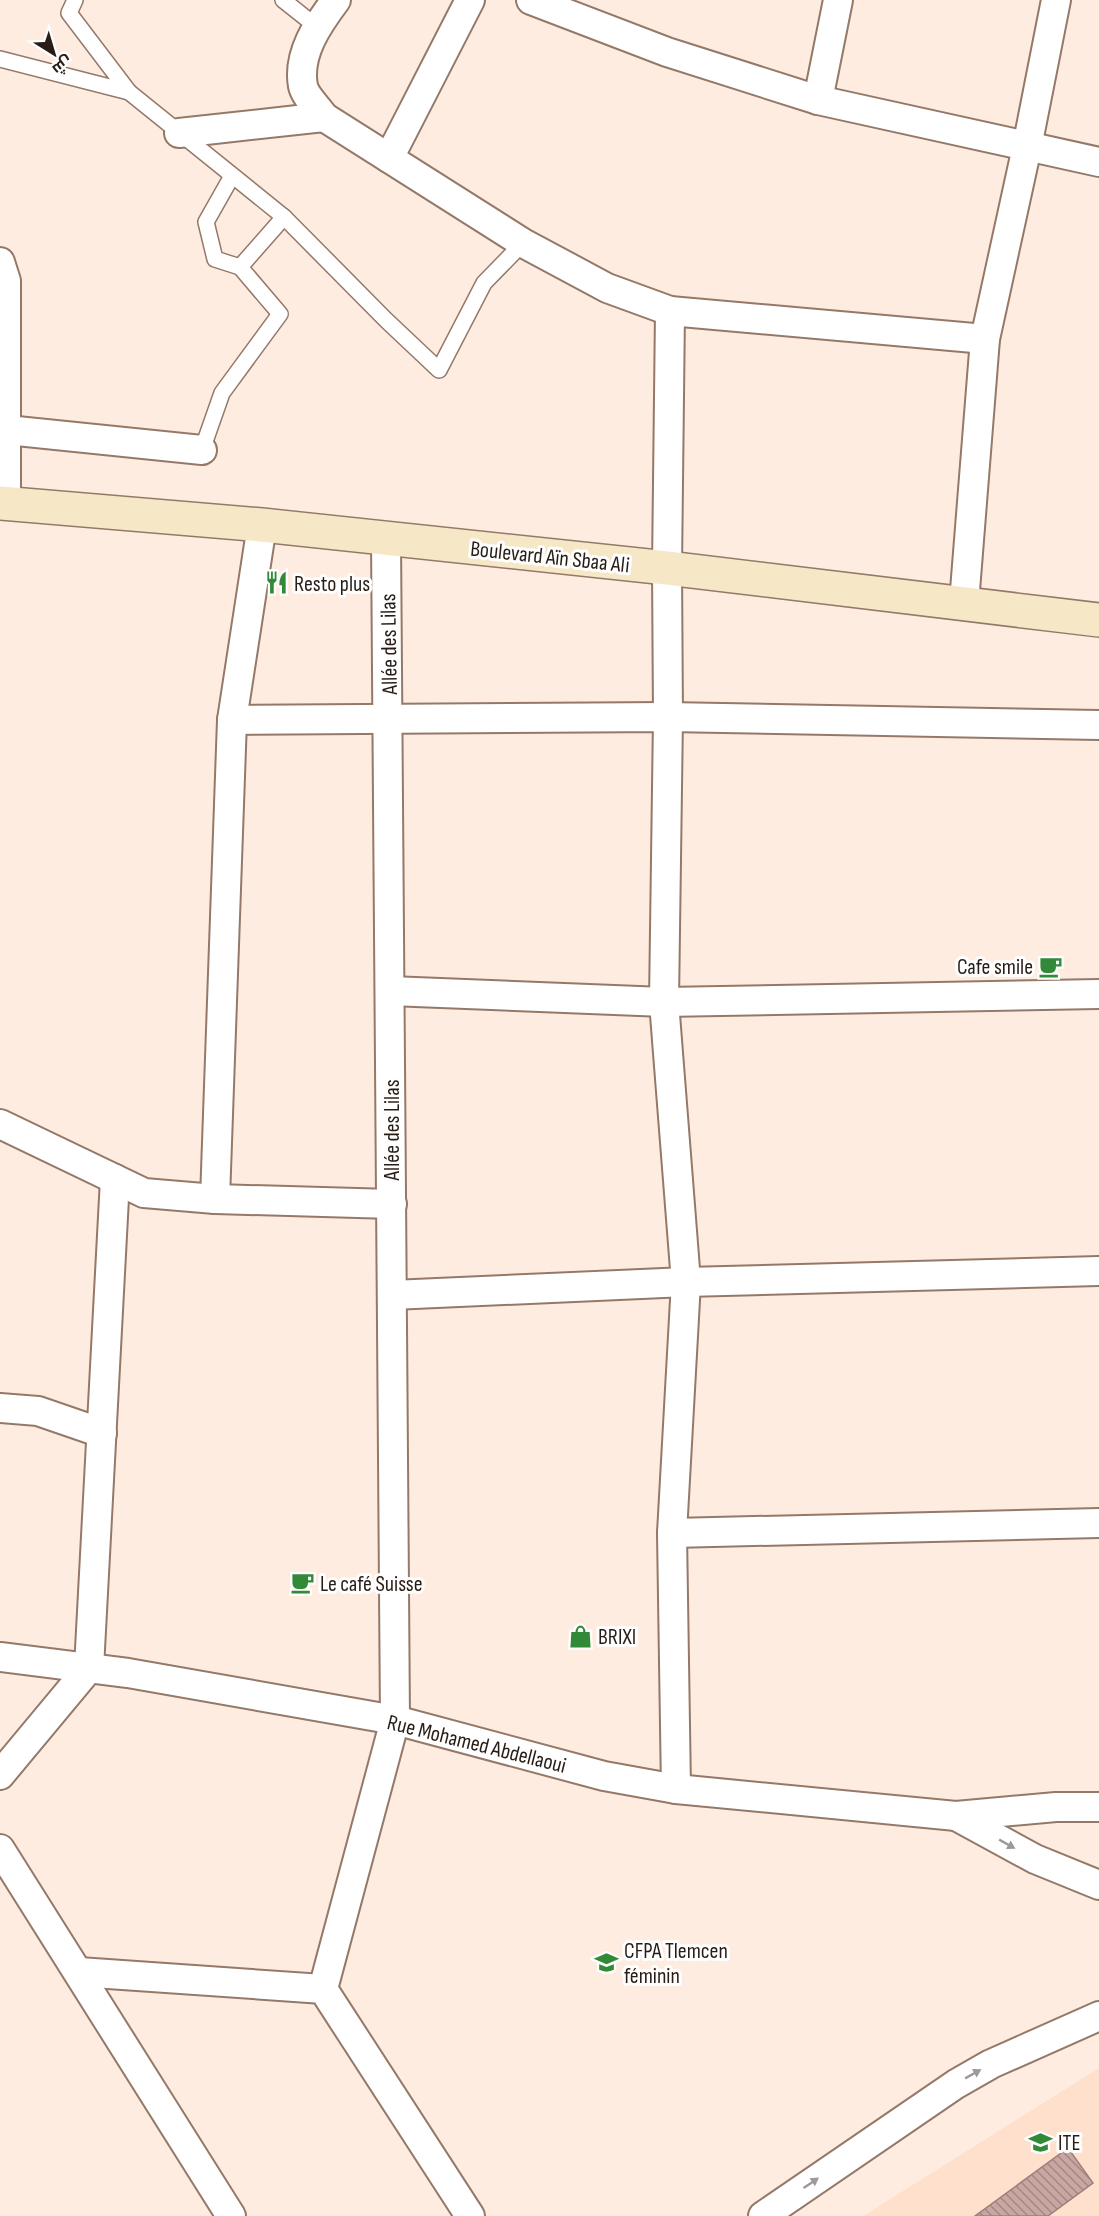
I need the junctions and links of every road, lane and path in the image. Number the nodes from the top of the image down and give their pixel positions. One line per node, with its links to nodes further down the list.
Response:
1 (75, 0): 10 (lane)
2 (283, 0): 8 (lane)
3 (336, 0): 8 (street)
4 (470, 0): 15 (street)
5 (531, 0): 11 (street)
6 (838, 0): 11 (street)
7 (1056, 0): 14 (street)
8 (317, 27): 12 (street)
9 (0, 59): 10 (lane)
10 (129, 92): 13 (lane)
11 (818, 100): 14 (street)
12 (324, 117): 13 (street); 15 (street)
13 (179, 133): 17 (lane)
14 (1027, 147): 16 (street); 23 (street)
15 (389, 158): 19 (street)
16 (1099, 162)
17 (232, 176): 18 (lane); 21 (lane)
18 (284, 217): 19 (lane); 21 (lane)
19 (523, 243): 22 (street)
20 (0, 262): 24 (street)
21 (240, 267): 26 (lane)
22 (670, 311): 23 (street); 30 (street)
23 (985, 339): 31 (street)
24 (3, 353): 25 (street)
25 (7, 430): 26 (street); 27 (street)
26 (202, 450)
27 (3, 503): 28 (main road, Boulevard Aïn Sbaa Ali)
28 (262, 525): 29 (main road, Boulevard Aïn Sbaa Ali); 34 (street)
29 (386, 539): 30 (main road, Boulevard Aïn Sbaa Ali); 35 (street, Allée des Lilas)
30 (667, 568): 31 (main road, Boulevard Aïn Sbaa Ali); 33 (street)
31 (964, 603): 32 (main road, Boulevard Aïn Sbaa Ali)
32 (1099, 620)
33 (668, 717): 35 (street); 36 (street); 39 (street)
34 (232, 720): 35 (street); 42 (street)
35 (389, 720): 37 (street, Allée des Lilas)
36 (1099, 725)
37 (390, 991): 39 (street); 43 (street, Allée des Lilas)
38 (1099, 994): 39 (street)
39 (664, 1002): 45 (street)
40 (0, 1124): 41 (street)
41 (115, 1179): 42 (street); 50 (street)
42 (215, 1199): 43 (street)
43 (392, 1204): 46 (street, Allée des Lilas)
44 (1099, 1271): 45 (street)
45 (686, 1282): 46 (street); 52 (street)
46 (392, 1295): 55 (street, Allée des Lilas)
47 (0, 1392): 49 (street)
48 (0, 1408): 49 (street)
49 (38, 1411): 50 (street)
50 (102, 1433): 54 (street)
51 (1099, 1523): 52 (street)
52 (672, 1533): 57 (street)
53 (0, 1657): 54 (street, Rue Mohamed Abdellaoui)
54 (89, 1668): 55 (street, Rue Mohamed Abdellaoui); 56 (street)
55 (395, 1720): 57 (street, Rue Mohamed Abdellaoui); 63 (street, Allée des Lilas)
56 (0, 1775)
57 (676, 1790): 59 (street, Rue Mohamed Abdellaoui)
58 (1099, 1807): 59 (street)
59 (956, 1816): 61 (street, one-way to 61)
60 (0, 1849): 62 (street)
61 (1099, 1885)
62 (79, 1972): 63 (street); 65 (street)
63 (323, 1989): 66 (street)
64 (1099, 2016): 67 (street, one-way to 64)
65 (231, 2216)
66 (470, 2216)
67 (763, 2216)

